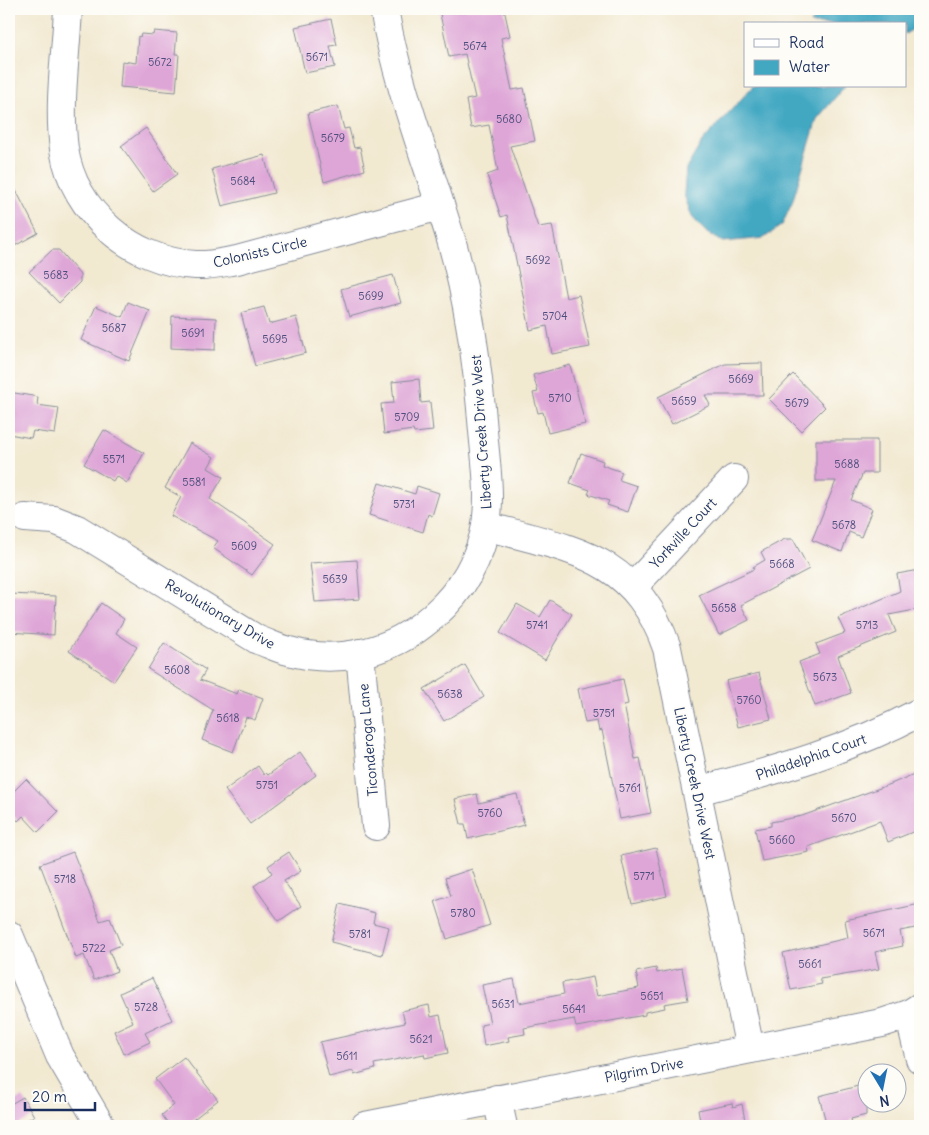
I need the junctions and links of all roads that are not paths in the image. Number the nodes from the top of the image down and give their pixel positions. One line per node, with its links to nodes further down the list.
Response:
1 (68, 9): 3 (street, Colonists Circle)
2 (384, 9): 3 (street, Liberty Creek Drive West)
3 (440, 206): 6 (street, Liberty Creek Drive West)
4 (734, 479): 7 (street, Yorkville Court)
5 (25, 518): 8 (street, Revolutionary Drive)
6 (486, 526): 7 (street, Liberty Creek Drive West); 8 (street, Revolutionary Drive)
7 (633, 587): 10 (street, Liberty Creek Drive West)
8 (360, 653): 11 (street, Ticonderoga Lane)
9 (920, 712): 10 (street, Philadelphia Court)
10 (697, 791): 14 (street, Liberty Creek Drive West)
11 (376, 826)
12 (9, 935): 17 (street)
13 (915, 1010): 14 (street, Pilgrim Drive); 15 (street)
14 (750, 1049): 16 (street, Pilgrim Drive)
15 (920, 1059)
16 (497, 1099): 18 (street, Pilgrim Drive); 19 (street)
17 (101, 1126)
18 (365, 1126)
19 (503, 1126)

